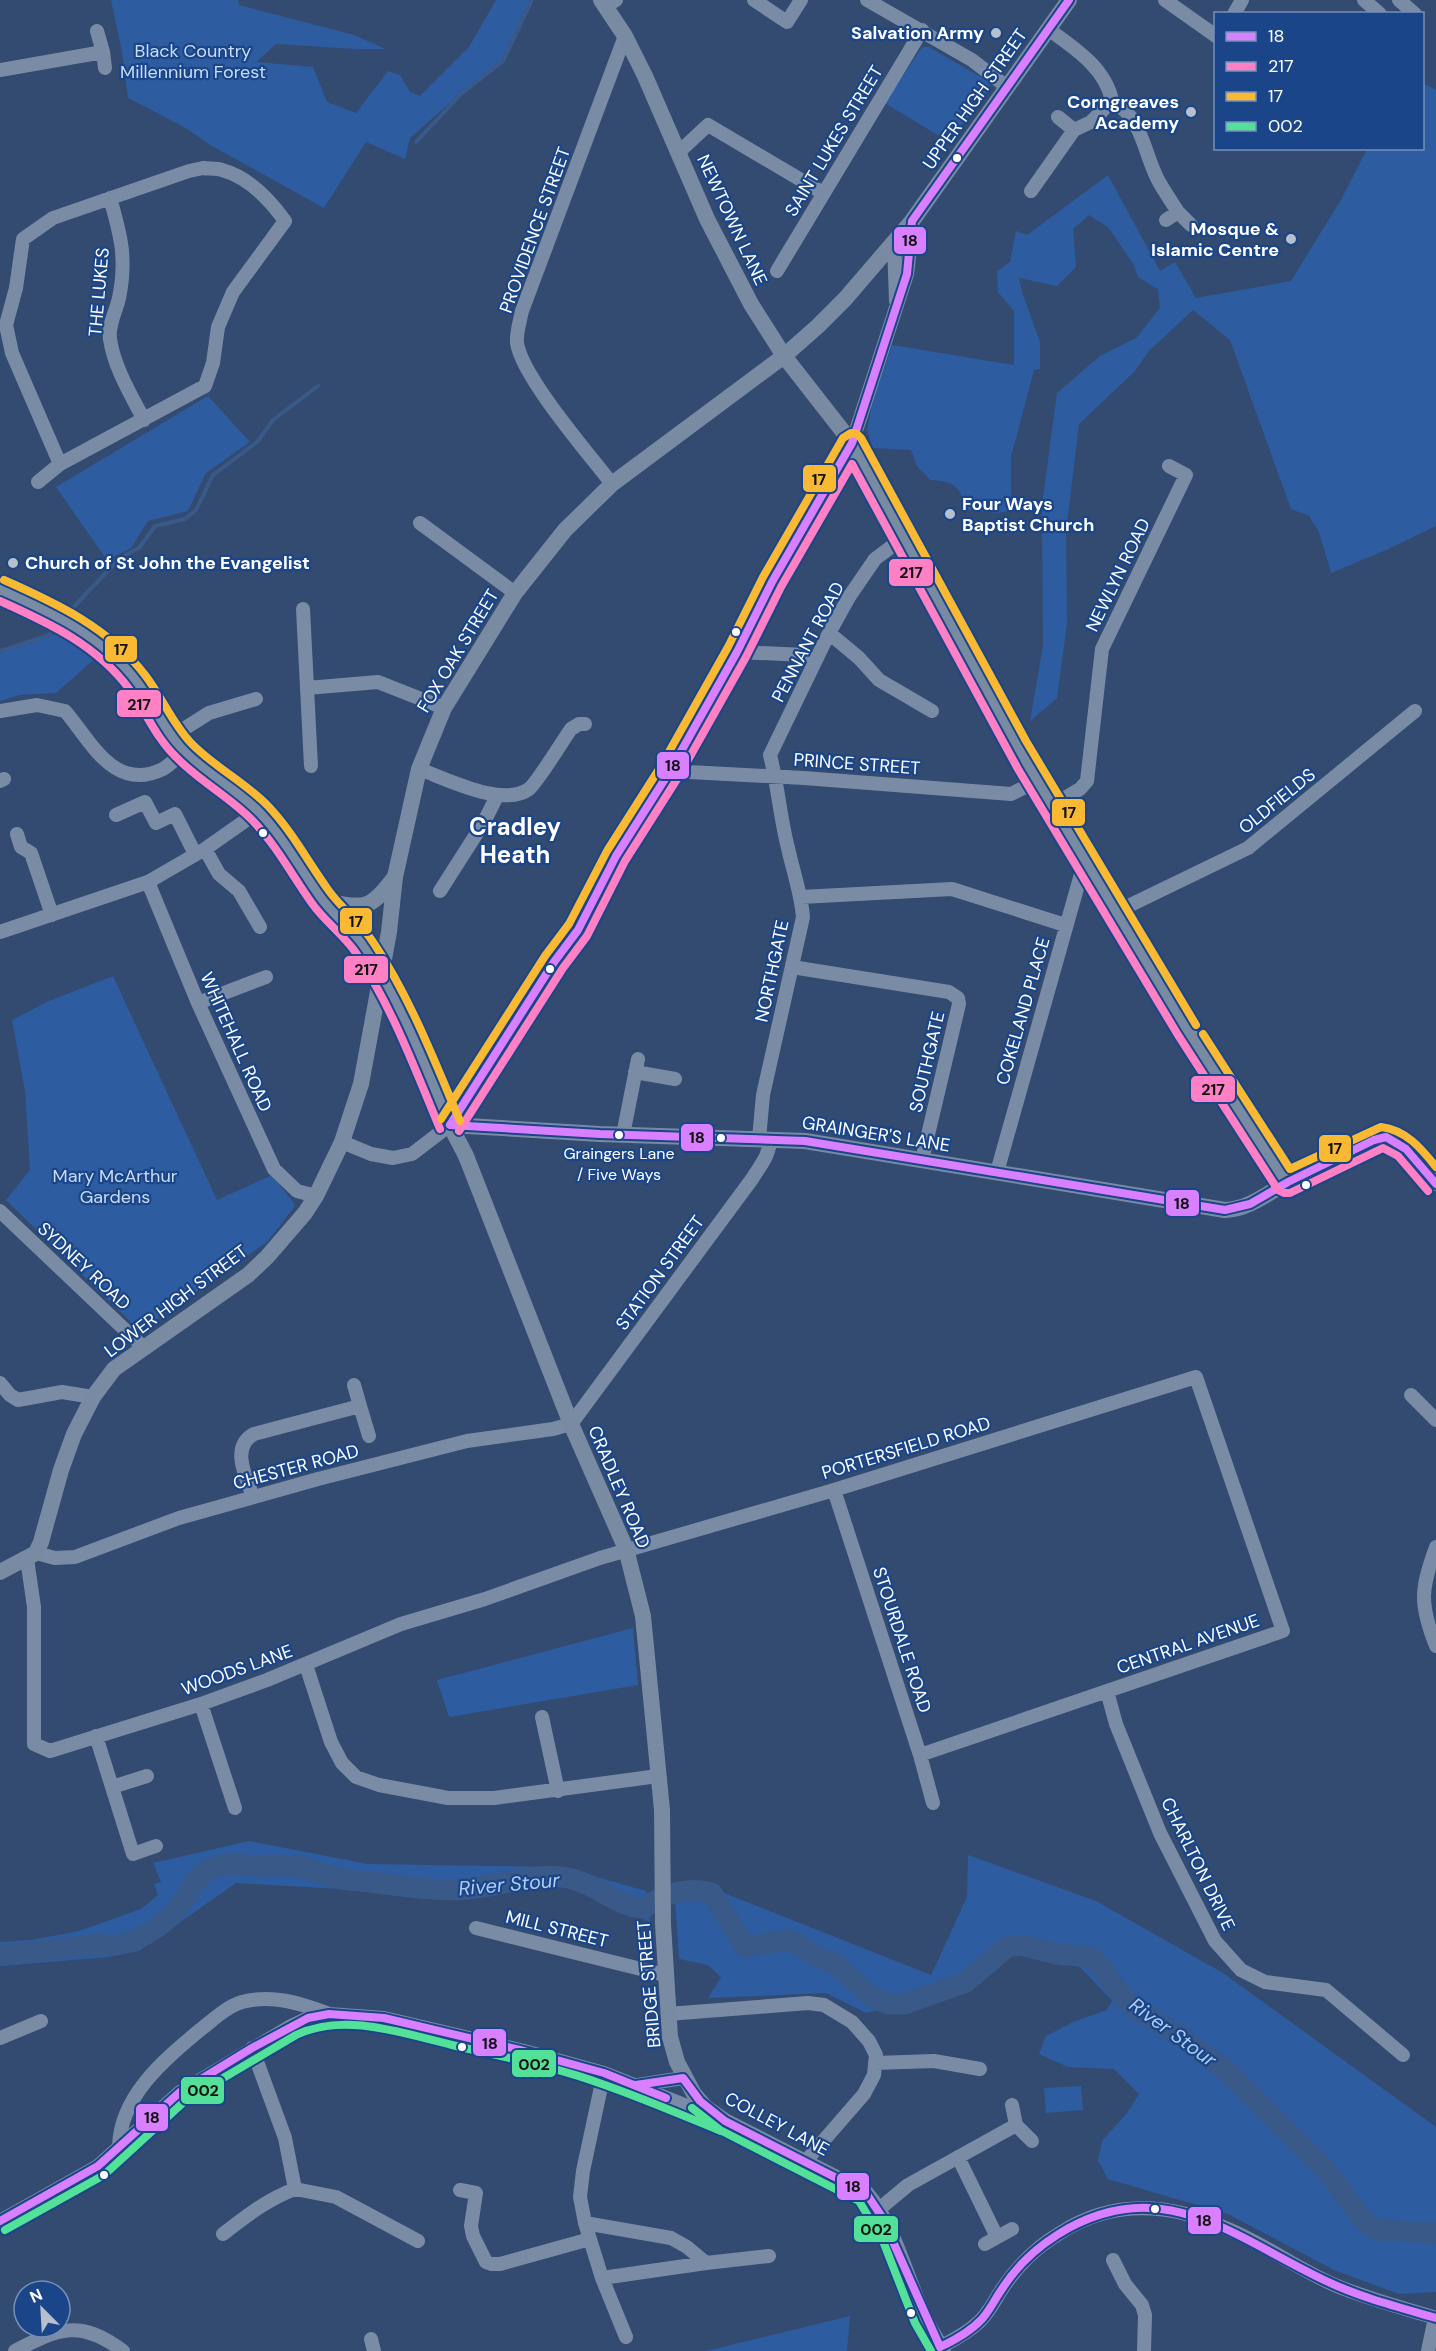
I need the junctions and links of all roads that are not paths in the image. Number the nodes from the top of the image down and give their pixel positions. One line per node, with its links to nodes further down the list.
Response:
1 (754, 0): 2 (street)
2 (801, 0)
3 (867, 0): 13 (street)
4 (1070, 0): 12 (main road, UPPER HIGH STREET)
5 (1165, 0): 15 (street)
6 (1364, 0): 9 (street)
7 (1397, 0): 10 (street); 11 (street)
8 (607, 2): 16 (main road, NEWTOWN LANE)
9 (1379, 12)
10 (1382, 12)
11 (1412, 12)
12 (1048, 28): 20 (main road, UPPER HIGH STREET); 21 (street)
13 (922, 30): 20 (street); 26 (street, SAINT LUKES STREET)
14 (97, 31): 17 (street)
15 (1214, 35)
16 (624, 36): 24 (main road, NEWTOWN LANE); 41 (street, PROVIDENCE STREET)
17 (103, 52): 18 (street); 19 (street)
18 (105, 68)
19 (0, 70)
20 (1007, 87): 30 (main road, UPPER HIGH STREET)
21 (1112, 101): 23 (street); 28 (street)
22 (1058, 117): 23 (street)
23 (1074, 129): 25 (street)
24 (679, 152): 26 (street); 35 (main road, NEWTOWN LANE)
25 (1031, 190)
26 (823, 193): 33 (street, SAINT LUKES STREET)
27 (110, 198): 34 (street); 36 (street, THE LUKES); 36 (street)
28 (1178, 212): 29 (street); 31 (street)
29 (1166, 220)
30 (912, 221): 32 (main road, UPPER HIGH STREET); 37 (street, UPPER HIGH STREET)
31 (1191, 225)
32 (894, 244): 35 (main road, UPPER HIGH STREET); 37 (street)
33 (777, 271)
34 (5, 307): 38 (street)
35 (784, 356): 37 (main road, NEWTOWN LANE); 41 (main road, FOX OAK STREET)
36 (144, 420): 38 (street)
37 (852, 443): 43 (main road, NEWTOWN LANE); 48 (street)
38 (60, 464): 40 (street)
39 (1169, 466): 65 (street, NEWLYN ROAD)
40 (38, 482)
41 (612, 484): 45 (main road, FOX OAK STREET)
42 (420, 523): 45 (street)
43 (903, 538): 47 (street, PENNANT ROAD); 63 (main road, NEWTOWN LANE)
44 (0, 590): 57 (street)
45 (514, 593): 52 (main road, FOX OAK STREET)
46 (303, 609): 50 (street)
47 (829, 633): 54 (street); 62 (street, PENNANT ROAD)
48 (737, 652): 49 (street); 61 (street)
49 (806, 656)
50 (307, 688): 52 (street); 59 (street)
51 (256, 699): 57 (street)
52 (444, 708): 60 (main road, FOX OAK STREET)
53 (0, 711): 58 (street)
54 (932, 711)
55 (1415, 711): 76 (street, OLDFIELDS)
56 (585, 724): 64 (street)
57 (171, 737): 58 (street)
58 (184, 751): 66 (street)
59 (311, 766)
60 (419, 770): 64 (street); 71 (main road, FOX OAK STREET)
61 (670, 771): 62 (street, PRINCE STREET); 86 (street)
62 (775, 776): 63 (street, PRINCE STREET); 74 (street, NORTHGATE)
63 (1038, 781): 65 (main road, NEWTOWN LANE)
64 (497, 796): 73 (street)
65 (1053, 805): 70 (main road, NEWTOWN LANE)
66 (259, 811): 69 (street); 75 (street)
67 (116, 815): 69 (street)
68 (18, 834): 77 (street)
69 (200, 852): 72 (street); 79 (street)
70 (1085, 860): 76 (main road, NEWTOWN LANE); 78 (street, COKELAND PLACE)
71 (395, 877): 75 (main road); 82 (main road, FOX OAK STREET)
72 (148, 882): 77 (street); 84 (street, WHITEHALL ROAD)
73 (440, 891)
74 (801, 897): 78 (street); 81 (street, NORTHGATE)
75 (323, 901): 82 (street)
76 (1116, 912): 92 (main road, NEWTOWN LANE)
77 (52, 915): 80 (street)
78 (1065, 926): 91 (street, COKELAND PLACE)
79 (260, 927)
80 (0, 932)
81 (792, 967): 88 (street, NORTHGATE); 90 (street, SOUTHGATE)
82 (381, 975): 86 (street); 89 (main road, FOX OAK STREET)
83 (266, 976): 84 (street)
84 (198, 1004): 94 (street, WHITEHALL ROAD)
85 (675, 1079): 87 (street)
86 (450, 1125): 87 (main road, GRAINGER'S LANE); 89 (street); 105 (main road, CRADLEY ROAD)
87 (622, 1135): 88 (main road, GRAINGER'S LANE)
88 (765, 1139): 90 (main road, GRAINGER'S LANE); 105 (street, STATION STREET)
89 (342, 1142): 94 (main road, FOX OAK STREET)
90 (922, 1160): 91 (main road, GRAINGER'S LANE)
91 (996, 1172): 92 (main road, GRAINGER'S LANE)
92 (1286, 1183): 93 (street)
93 (1436, 1184)
94 (316, 1196): 96 (main road, FOX OAK STREET)
95 (0, 1211): 97 (street, SYDNEY ROAD)
96 (305, 1213): 97 (main road, LOWER HIGH STREET)
97 (143, 1347): 102 (main road, LOWER HIGH STREET)
98 (1196, 1377): 107 (street, PORTERSFIELD ROAD); 115 (street, CENTRAL AVENUE)
99 (0, 1383): 102 (street)
100 (354, 1385): 103 (street)
101 (1411, 1395): 104 (street)
102 (93, 1397): 111 (main road, LOWER HIGH STREET)
103 (360, 1406): 106 (street); 108 (street)
104 (1436, 1420)
105 (571, 1424): 108 (street, CHESTER ROAD); 110 (main road, CRADLEY ROAD)
106 (369, 1436)
107 (834, 1490): 110 (street, PORTERSFIELD ROAD); 119 (street, STOURDALE ROAD)
108 (253, 1497): 111 (street, CHESTER ROAD)
109 (1436, 1546): 113 (street)
110 (626, 1550): 114 (street, WOODS LANE); 121 (main road, CRADLEY ROAD)
111 (32, 1556): 112 (main road); 118 (street, WOODS LANE)
112 (0, 1572)
113 (1436, 1646)
114 (306, 1665): 116 (street, WOODS LANE); 123 (street)
115 (1107, 1691): 119 (street, CENTRAL AVENUE); 135 (street, CHARLTON DRIVE)
116 (201, 1704): 118 (street, WOODS LANE); 125 (street)
117 (542, 1718): 123 (street)
118 (96, 1736): 122 (street)
119 (920, 1755): 124 (street, STOURDALE ROAD)
120 (147, 1776): 122 (street)
121 (658, 1776): 123 (street); 127 (main road, CRADLEY ROAD)
122 (112, 1786): 126 (street)
123 (558, 1791)
124 (933, 1803)
125 (235, 1808)
126 (156, 1846)
127 (662, 1886): 129 (main road, BRIDGE STREET)
128 (476, 1928): 129 (street, MILL STREET)
129 (665, 1975): 131 (main road, BRIDGE STREET)
130 (329, 2014): 134 (street); 138 (street); 145 (street)
131 (668, 2014): 136 (street); 139 (main road, BRIDGE STREET)
132 (41, 2021): 133 (street)
133 (0, 2038)
134 (252, 2048): 145 (street); 148 (street)
135 (1403, 2055)
136 (875, 2063): 137 (street); 147 (street)
137 (980, 2069)
138 (604, 2073): 140 (street); 152 (street)
139 (684, 2078): 140 (street); 142 (main road, COLLEY LANE)
140 (636, 2085): 142 (street)
141 (1012, 2105): 143 (street)
142 (725, 2121): 147 (main road, COLLEY LANE)
143 (1016, 2125): 144 (street); 146 (street)
144 (1032, 2141)
145 (119, 2147): 151 (street)
146 (958, 2157): 150 (street); 153 (street)
147 (805, 2162): 150 (main road, COLLEY LANE)
148 (295, 2189): 154 (street); 156 (street)
149 (460, 2190): 155 (street)
150 (878, 2210): 163 (main road, COLLEY LANE)
151 (0, 2221)
152 (585, 2223): 155 (street); 159 (street)
153 (1012, 2229)
154 (223, 2234)
155 (590, 2239): 160 (street)
156 (418, 2241)
157 (769, 2256): 159 (street)
158 (1113, 2260): 166 (street)
159 (706, 2263): 160 (street)
160 (602, 2278): 162 (street)
161 (1435, 2318): 163 (street); 167 (street)
162 (626, 2337)
163 (942, 2349)
164 (15, 2351): 165 (street)
165 (123, 2351)
166 (1144, 2351)
167 (1428, 2351)

